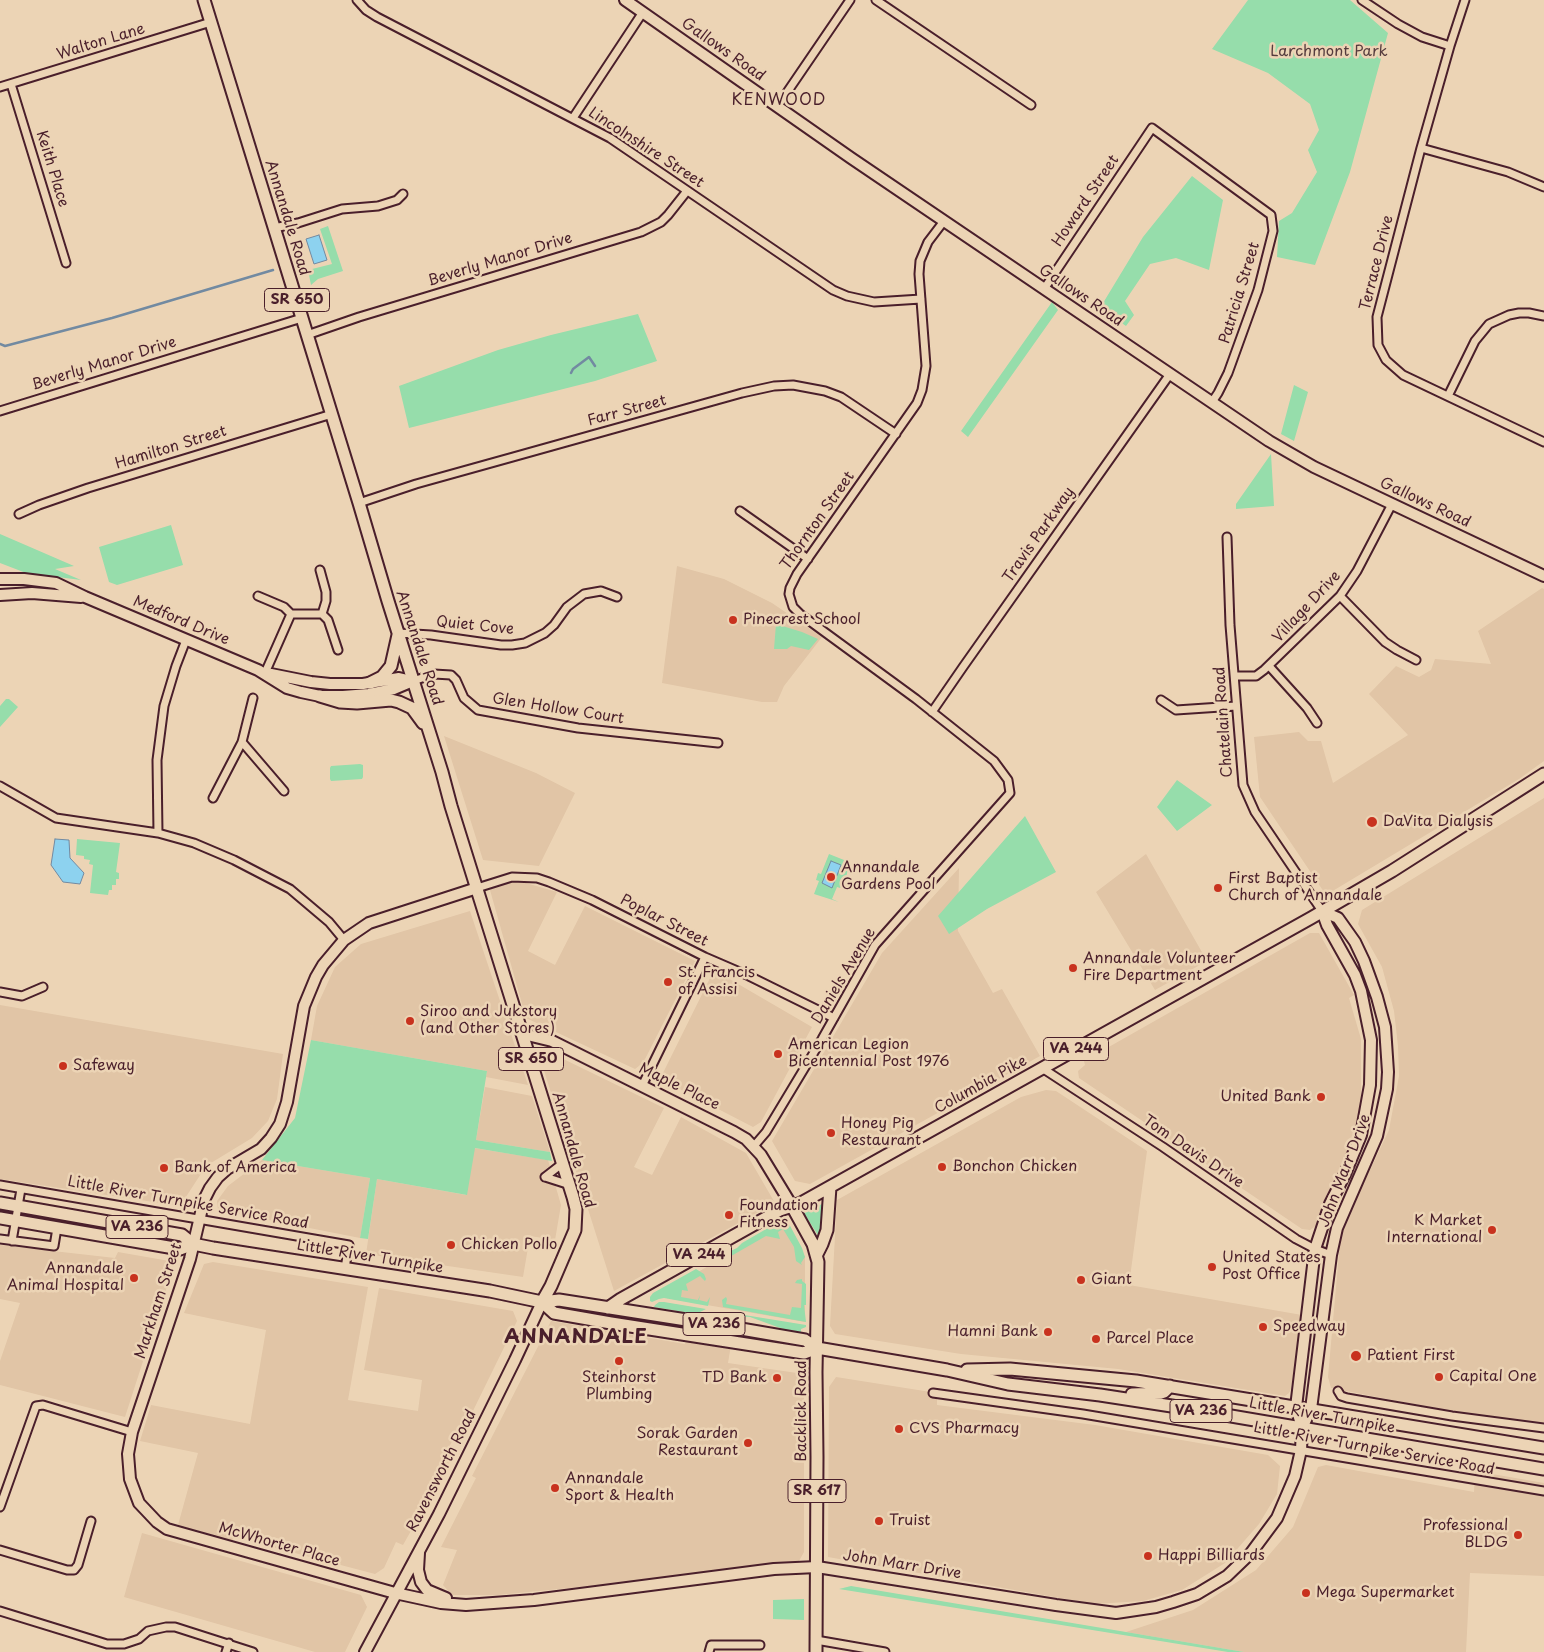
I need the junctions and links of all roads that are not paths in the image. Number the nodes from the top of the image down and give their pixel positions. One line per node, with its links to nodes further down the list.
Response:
1 (204, 0): 9 (main road, Annandale Road / SR 650)
2 (357, 0): 15 (street, Lincolnshire Street)
3 (625, 0): 8 (street, Gallows Road)
4 (850, 0): 14 (street)
5 (876, 0): 13 (street)
6 (1362, 0): 10 (street)
7 (1465, 0): 10 (street, Terrace Drive)
8 (643, 12): 14 (street, Gallows Road); 15 (street)
9 (211, 22): 11 (street, Walton Lane); 22 (main road, Annandale Road / SR 650)
10 (1450, 46): 17 (street, Terrace Drive)
11 (11, 84): 12 (street, Walton Lane); 23 (street, Keith Place)
12 (0, 88)
13 (1032, 105)
14 (778, 107): 21 (street, Gallows Road)
15 (573, 118): 19 (street, Lincolnshire Street)
16 (1152, 128): 24 (street, Howard Street); 31 (street, Patricia Street)
17 (1421, 148): 18 (street); 30 (street, Terrace Drive)
18 (1544, 187)
19 (687, 191): 25 (street, Lincolnshire Street); 28 (street, Beverly Manor Drive)
20 (403, 194): 22 (street)
21 (944, 221): 24 (street, Gallows Road); 25 (street, Thornton Street)
22 (274, 228): 27 (main road, Annandale Road / SR 650)
23 (66, 263)
24 (1044, 289): 29 (street, Gallows Road)
25 (920, 299): 34 (street, Thornton Street)
26 (1544, 316): 30 (street)
27 (302, 318): 28 (main road, Annandale Road / SR 650); 32 (street, Beverly Manor Drive)
28 (307, 335): 33 (main road, Annandale Road / SR 650)
29 (1170, 374): 31 (street, Gallows Road); 65 (street, Travis Parkway)
30 (1448, 396): 35 (street, Terrace Drive)
31 (1212, 402): 37 (street, Gallows Road)
32 (0, 411)
33 (332, 414): 36 (main road, Annandale Road / SR 650); 39 (street, Hamilton Street)
34 (896, 434): 36 (street, Farr Street); 41 (street, Thornton Street)
35 (1544, 442)
36 (359, 503): 52 (main road, Annandale Road / SR 650)
37 (1392, 504): 43 (street, Gallows Road); 48 (street, Village Drive)
38 (740, 510): 41 (street)
39 (19, 514)
40 (1227, 537): 58 (street, Chatelain Road)
41 (808, 559): 65 (street, Thornton Street)
42 (320, 570): 51 (street)
43 (1544, 576)
44 (0, 579): 49 (street, Medford Drive)
45 (0, 595): 49 (street, Medford Drive)
46 (258, 596): 50 (street)
47 (617, 596): 52 (street, Quiet Cove)
48 (1340, 596): 55 (street); 56 (street, Village Drive)
49 (85, 597): 53 (street, Medford Drive)
50 (291, 614): 51 (street); 57 (street)
51 (322, 614): 54 (street)
52 (398, 633): 59 (main road, Annandale Road / SR 650); 60 (main road)
53 (186, 640): 57 (street, Medford Drive); 75 (street)
54 (338, 650)
55 (1416, 660)
56 (1269, 666): 58 (street, Village Drive); 66 (street)
57 (265, 673): 60 (street, Medford Drive); 61 (street, Medford Drive)
58 (1235, 676): 64 (street, Chatelain Road)
59 (413, 681): 60 (street, Medford Drive); 61 (street, Medford Drive); 67 (main road, Annandale Road / SR 650); 69 (street, Glen Hollow Court)
60 (370, 683)
61 (320, 696): 67 (main road)
62 (253, 698): 68 (street)
63 (1162, 700): 64 (street)
64 (1236, 706): 77 (street, Chatelain Road)
65 (932, 712): 72 (street, Thornton Street)
66 (1317, 723)
67 (431, 737): 76 (main road, Annandale Road / SR 650)
68 (242, 742): 73 (street); 74 (street)
69 (718, 743)
70 (1544, 774): 77 (main road, Columbia Pike / VA 244)
71 (0, 786): 75 (street)
72 (1010, 786): 82 (street, Daniels Avenue)
73 (284, 791)
74 (213, 798)
75 (158, 833): 78 (street)
76 (476, 888): 78 (street, Markham Street); 79 (street, Poplar Street); 83 (main road, Annandale Road / SR 650)
77 (1322, 911): 84 (main road, Columbia Pike / VA 244); 102 (street, John Marr Drive); 104 (street, John Marr Drive)
78 (344, 940): 96 (street, Markham Street)
79 (706, 957): 82 (street, Poplar Street); 85 (street)
80 (42, 986): 81 (street)
81 (0, 992)
82 (834, 1018): 86 (street, Daniels Avenue)
83 (523, 1034): 85 (street, Maple Place); 87 (main road, Annandale Road / SR 650)
84 (1042, 1068): 90 (main road, Columbia Pike / VA 244); 102 (street, Tom Davis Drive)
85 (642, 1086): 86 (street, Maple Place)
86 (754, 1146): 94 (street, Maple Place)
87 (563, 1163): 89 (main road, Annandale Road / SR 650); 89 (street)
88 (0, 1185): 91 (street, Little River Turnpike Service Road)
89 (570, 1185): 106 (main road, Annandale Road / SR 650)
90 (830, 1187): 94 (main road, Columbia Pike / VA 244); 103 (main road)
91 (21, 1188): 93 (street); 96 (street, Little River Turnpike Service Road)
92 (0, 1203): 93 (main road, Little River Turnpike / VA 236)
93 (18, 1206): 97 (street); 101 (main road, Little River Turnpike / VA 236)
94 (792, 1206): 103 (main road, Backlick Road / SR 617); 107 (main road, Columbia Pike / VA 244)
95 (0, 1218): 97 (main road, Little River Turnpike / VA 236)
96 (199, 1218): 101 (street, Markham Street); 105 (street, Little River Turnpike Service Road)
97 (16, 1220): 98 (main road, Little River Turnpike / VA 236); 100 (street)
98 (57, 1228): 100 (street); 101 (main road, Little River Turnpike / VA 236)
99 (0, 1239): 100 (street)
100 (12, 1241)
101 (194, 1244): 105 (main road, Little River Turnpike / VA 236); 118 (street, Markham Street)
102 (1315, 1249): 104 (street, Tom Davis Drive); 114 (street, John Marr Drive)
103 (817, 1254): 108 (main road, Backlick Road / SR 617)
104 (1331, 1255): 115 (street, John Marr Drive)
105 (345, 1268): 106 (main road, Little River Turnpike / VA 236)
106 (542, 1302): 107 (main road, Little River Turnpike / VA 236); 108 (main road, Little River Turnpike / VA 236); 126 (street, Ravensworth Road)
107 (608, 1308): 108 (main road, Little River Turnpike / VA 236)
108 (816, 1348): 109 (main road, Little River Turnpike / VA 236); 128 (main road, Backlick Road / SR 617)
109 (948, 1370): 110 (main road, Little River Turnpike / VA 236); 113 (main road, Little River Turnpike / VA 236)
110 (1170, 1386): 113 (main road); 114 (main road, Little River Turnpike / VA 236)
111 (1338, 1391): 117 (street)
112 (933, 1393): 120 (street, Little River Turnpike Service Road)
113 (1100, 1394): 116 (main road, Little River Turnpike / VA 236)
114 (1296, 1407): 115 (main road, Little River Turnpike / VA 236); 116 (street, John Marr Drive)
115 (1311, 1409): 116 (street, John Marr Drive); 119 (main road, Little River Turnpike / VA 236)
116 (1302, 1428): 120 (street, John Marr Drive); 121 (main road, Little River Turnpike / VA 236)
117 (1544, 1428)
118 (132, 1432): 123 (street); 125 (street, Markham Street)
119 (1544, 1448)
120 (1301, 1450): 122 (street, Little River Turnpike Service Road); 128 (street, John Marr Drive)
121 (1544, 1469)
122 (1544, 1491)
123 (0, 1507)
124 (91, 1521): 127 (street)
125 (156, 1522): 129 (street, McWhorter Place)
126 (420, 1548): 129 (street, Ravensworth Road); 130 (street)
127 (0, 1550)
128 (817, 1567): 130 (street, John Marr Drive); 134 (main road, Backlick Road / SR 617)
129 (395, 1593): 130 (street, John Marr Drive); 137 (street, Ravensworth Road)
130 (466, 1605)
131 (0, 1611): 132 (street)
132 (229, 1643): 135 (street); 136 (street)
133 (760, 1644): 138 (street)
134 (816, 1646): 139 (street)
135 (226, 1652)
136 (253, 1652)
137 (365, 1652)
138 (708, 1652)
139 (885, 1652)

